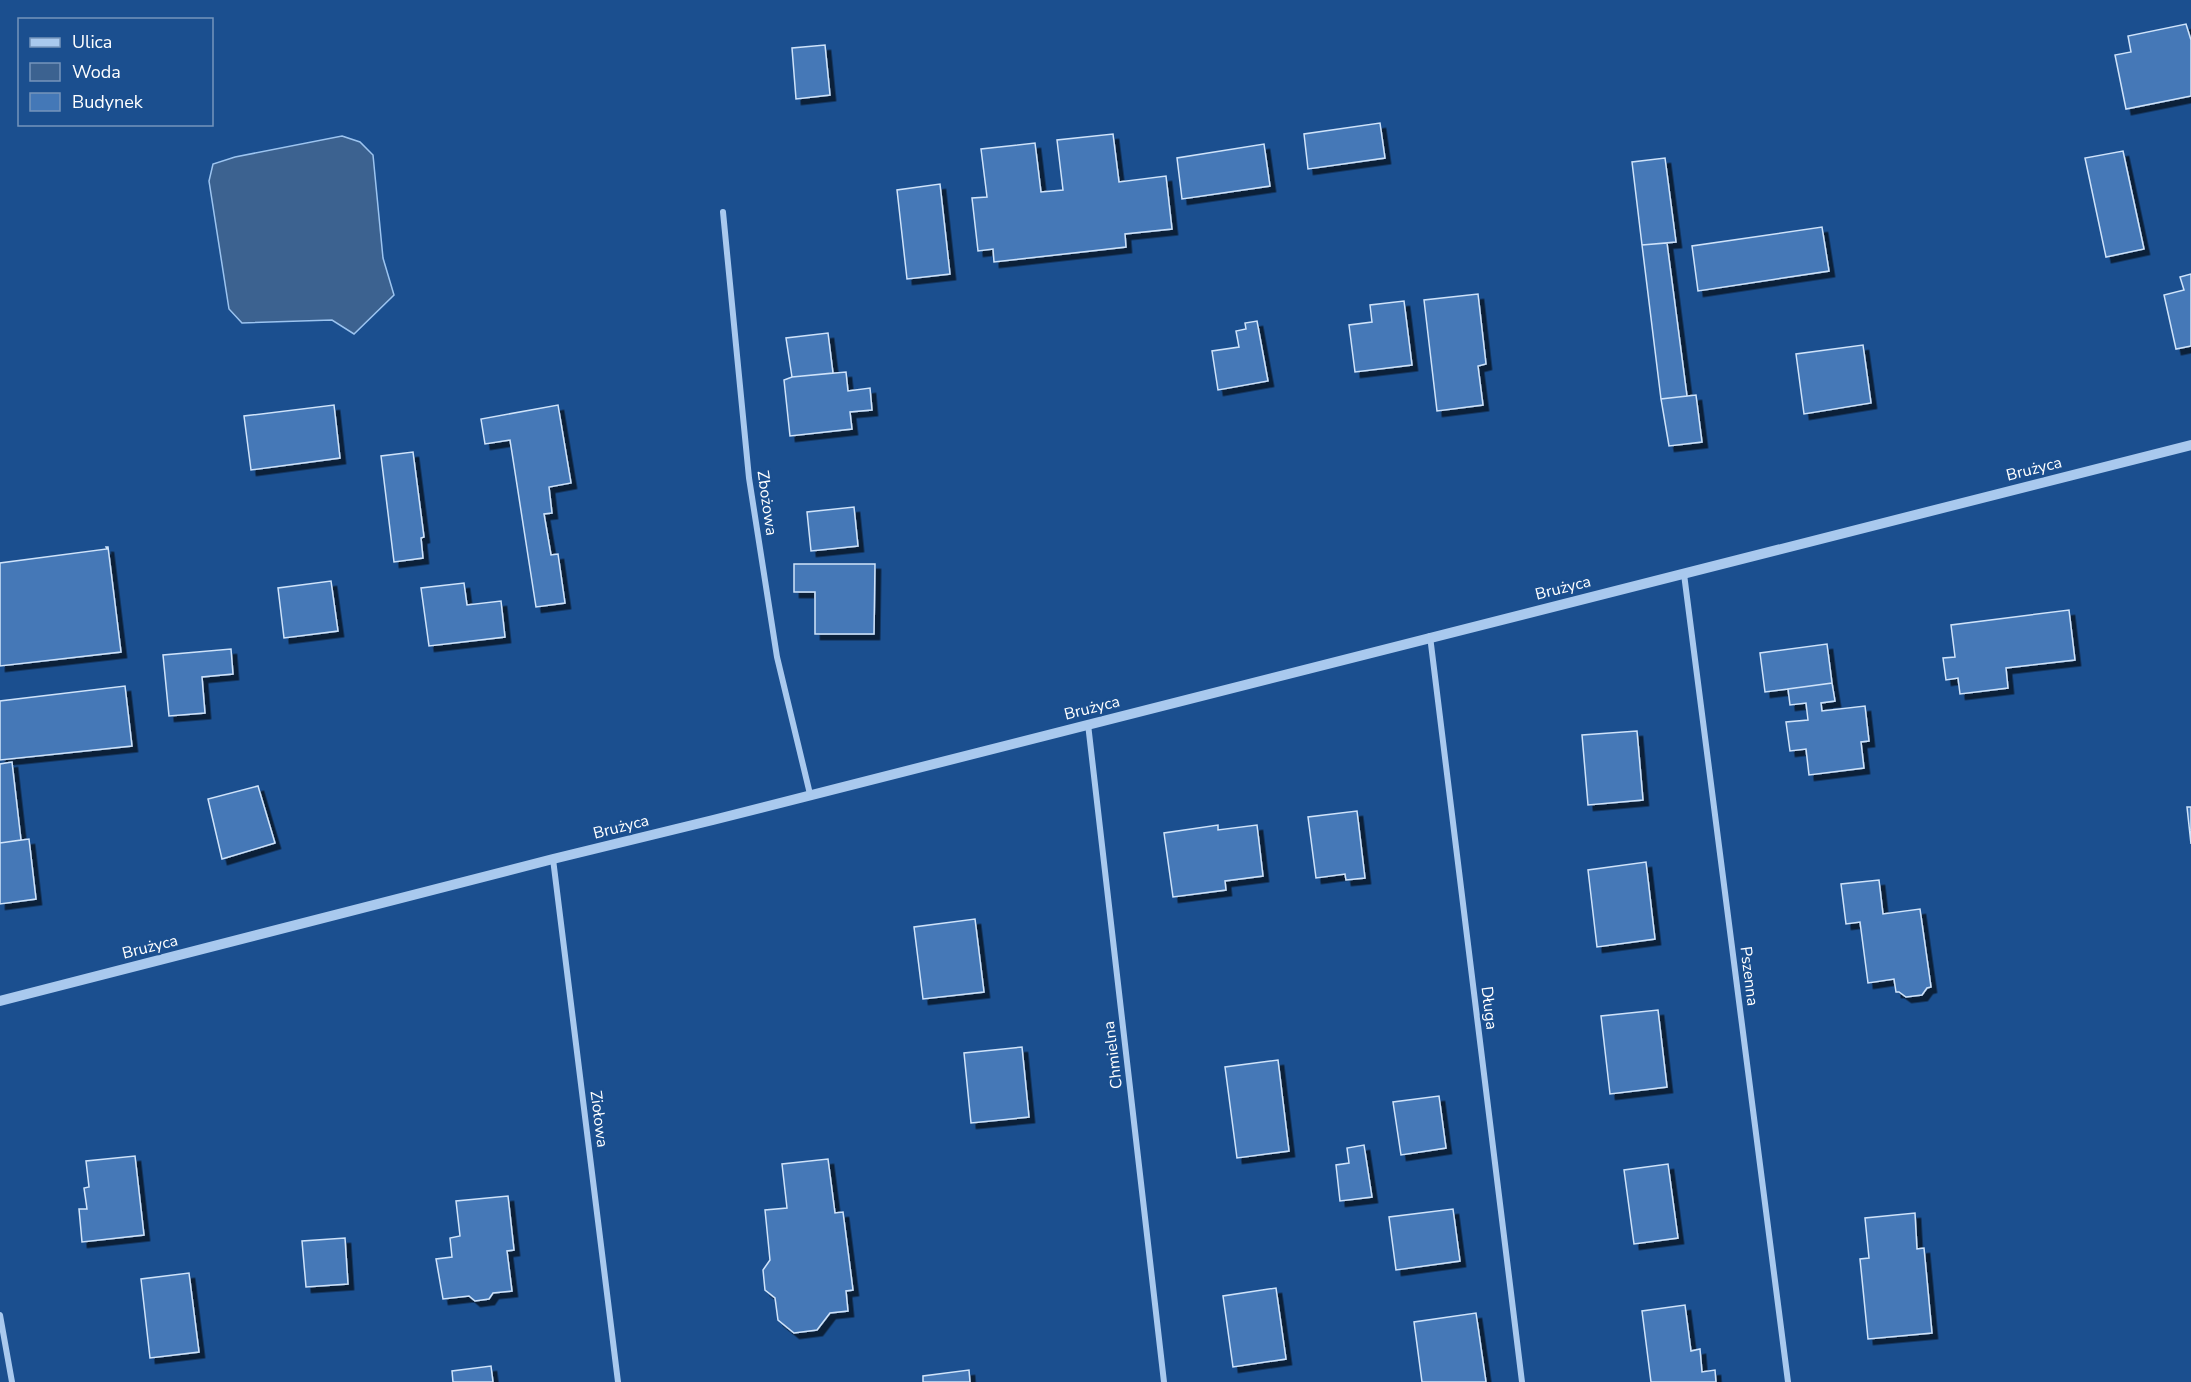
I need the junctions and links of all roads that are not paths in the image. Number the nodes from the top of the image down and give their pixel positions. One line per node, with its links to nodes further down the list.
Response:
1 (723, 212): 6 (street, Zbożowa)
2 (2191, 444): 3 (street, Brużyca)
3 (1684, 574): 4 (street, Brużyca); 14 (street, Pszenna)
4 (1430, 636): 5 (street, Brużyca); 13 (street, Długa)
5 (1088, 724): 6 (street, Brużyca); 12 (street, Chmielna)
6 (810, 794): 7 (street, Brużyca)
7 (553, 858): 8 (street, Brużyca); 11 (street, Ziołowa)
8 (0, 1001)
9 (0, 1315): 10 (street)
10 (12, 1382)
11 (618, 1382)
12 (1164, 1382)
13 (1522, 1382)
14 (1788, 1382)

